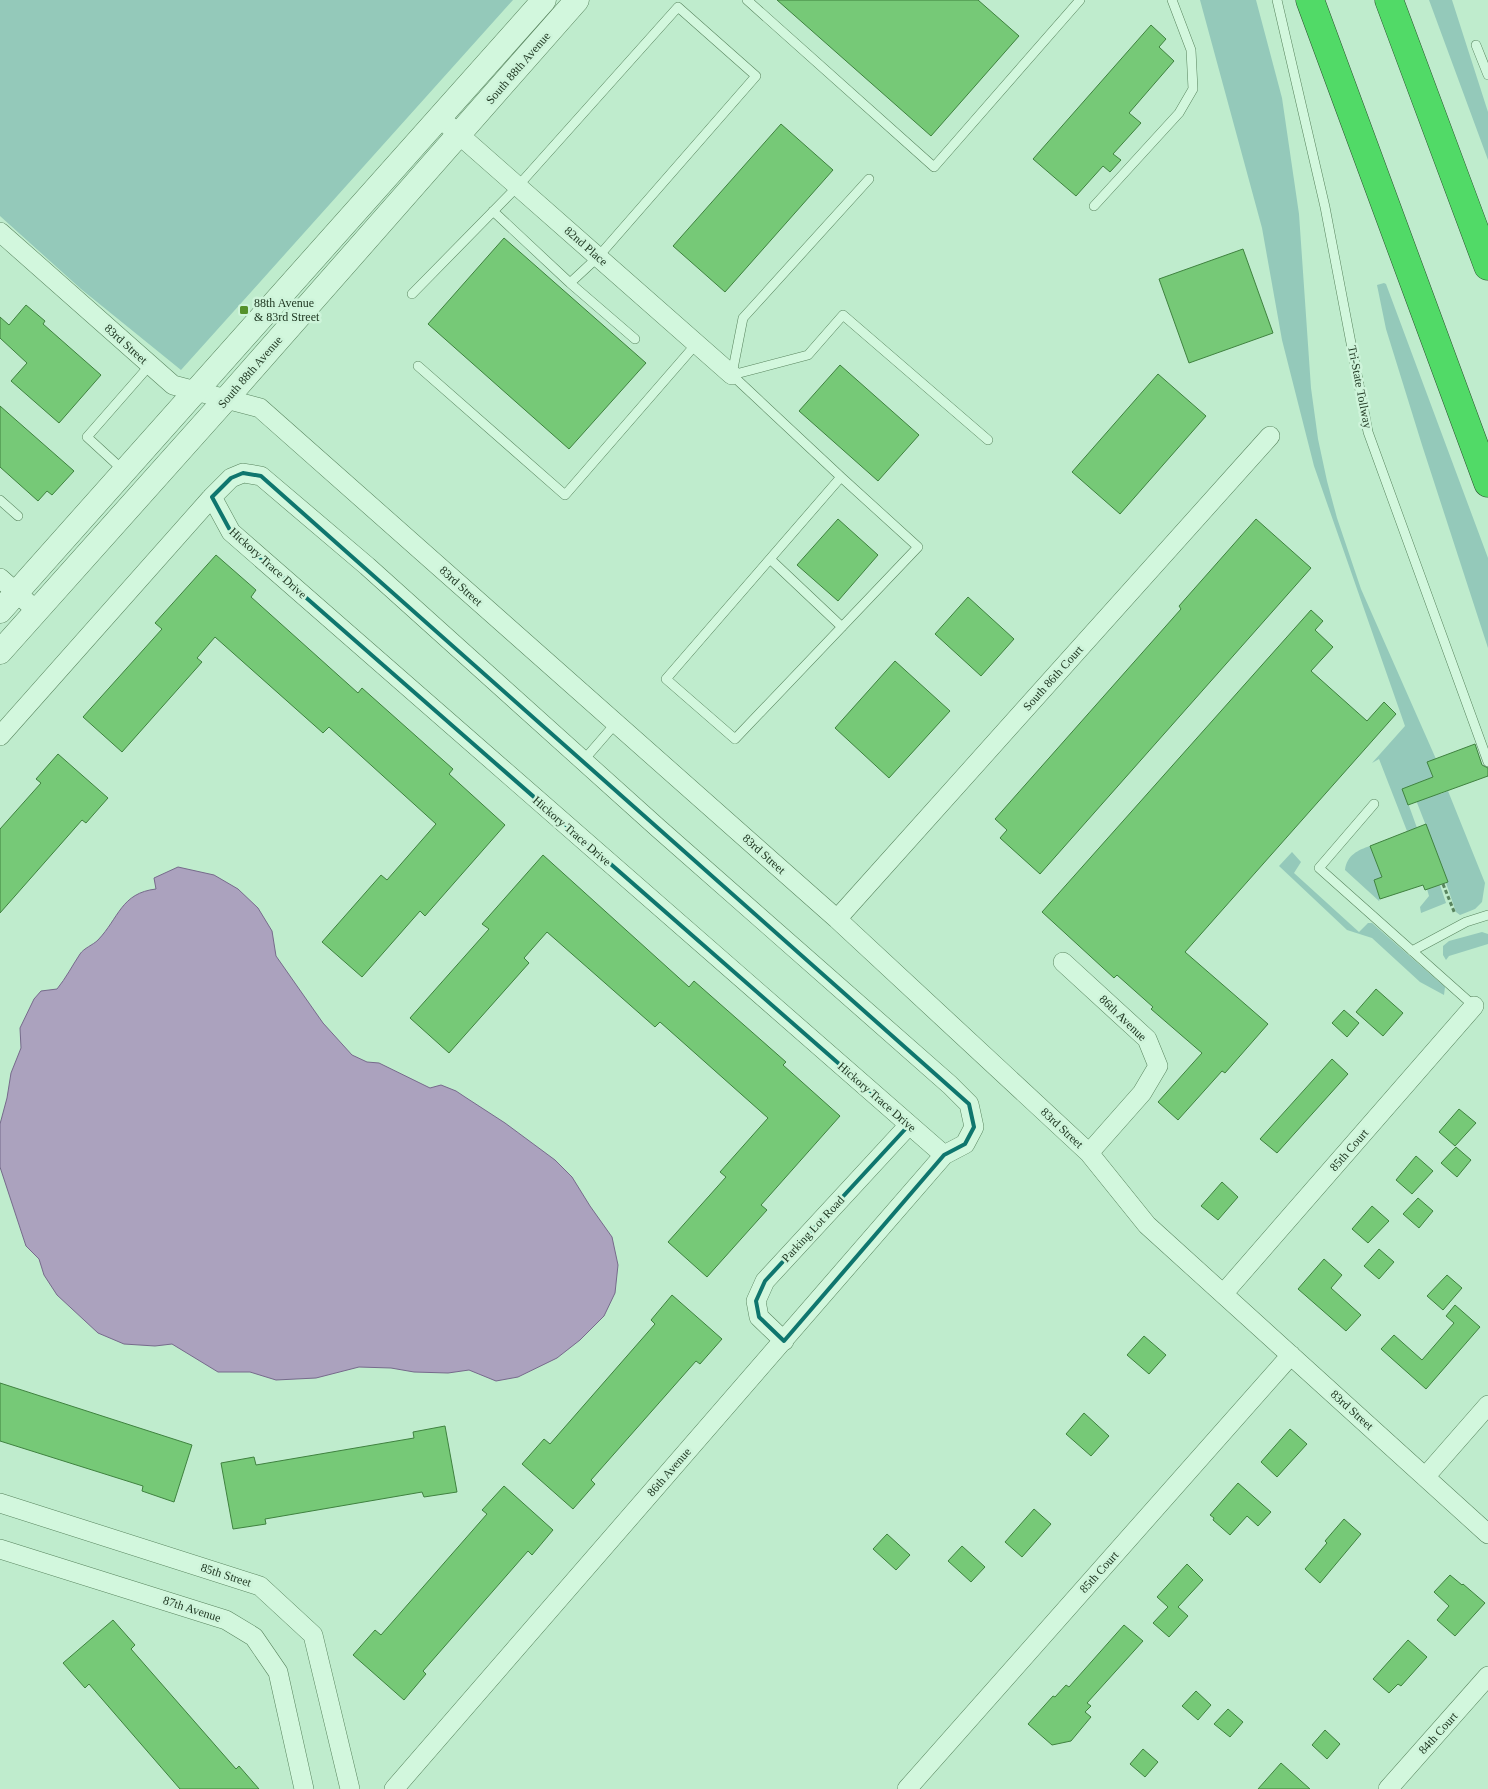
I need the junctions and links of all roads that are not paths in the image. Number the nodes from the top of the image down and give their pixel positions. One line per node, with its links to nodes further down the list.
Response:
1 (544, 0): 11 (street, South 88th Avenue)
2 (578, 0): 12 (street, South 88th Avenue)
3 (747, 0): 4 (lane)
4 (1080, 0)
5 (1172, 0): 15 (lane)
6 (1277, 0): 46 (lane, Tri-State Tollway)
7 (1310, 0): 33 (highway)
8 (1389, 0): 19 (highway)
9 (1476, 45): 10 (lane)
10 (1488, 75)
11 (439, 118): 12 (street, 82nd Place); 27 (street, South 88th Avenue)
12 (458, 135): 14 (street, 82nd Place); 28 (street, South 88th Avenue)
13 (869, 179): 26 (lane)
14 (518, 186): 16 (lane); 18 (street, 82nd Place); 18 (lane)
15 (1094, 206)
16 (493, 211): 20 (lane); 21 (lane)
17 (0, 232): 24 (street, 83rd Street)
18 (598, 257): 20 (lane); 23 (street, 82nd Place)
19 (1488, 266)
20 (570, 283): 22 (lane)
21 (412, 294)
22 (635, 339)
23 (697, 343): 25 (lane); 26 (street, 82nd Place)
24 (150, 365): 27 (street, 83rd Street); 31 (lane)
25 (418, 366)
26 (732, 374): 30 (lane); 32 (lane)
27 (195, 391): 28 (street, 83rd Street); 31 (street, South 88th Avenue)
28 (226, 399): 40 (street, South 88th Avenue); 43 (street, 83rd Street)
29 (1270, 436): 49 (street, South 86th Court)
30 (988, 440)
31 (124, 471): 38 (street, South 88th Avenue)
32 (841, 477): 37 (lane); 41 (lane)
33 (1488, 483)
34 (212, 497): 44 (street, 86th Avenue); 45 (street, 86th Avenue); 53 (street, Hickory Trace Drive)
35 (0, 500): 36 (lane)
36 (18, 516)
37 (770, 559): 41 (lane); 41 (lane)
38 (8, 585): 39 (street, South 88th Avenue); 40 (street)
39 (0, 610)
40 (37, 611): 42 (street, South 88th Avenue)
41 (842, 627)
42 (0, 652)
43 (616, 723): 45 (lane); 49 (street, 83rd Street)
44 (0, 736)
45 (583, 761): 55 (street, 86th Avenue)
46 (1488, 762)
47 (1374, 804): 50 (lane)
48 (1488, 915): 50 (lane)
49 (837, 919): 54 (street, 83rd Street)
50 (1412, 951): 52 (lane)
51 (1062, 962): 54 (street, 86th Avenue)
52 (1474, 1006): 56 (street, 85th Court)
53 (909, 1124): 55 (street, Hickory Trace Drive); 57 (street, Parking Lot Road)
54 (1089, 1153): 56 (street, 83rd Street)
55 (944, 1155): 57 (street, 86th Avenue)
56 (1223, 1294): 58 (street, 83rd Street)
57 (784, 1341): 67 (street, 86th Avenue)
58 (1291, 1355): 60 (street, 83rd Street); 68 (street, 85th Court)
59 (1488, 1405): 60 (street)
60 (1425, 1476): 62 (street, 83rd Street)
61 (0, 1503): 66 (street, 85th Street)
62 (1488, 1534)
63 (0, 1549): 65 (street, 87th Avenue)
64 (1488, 1676): 69 (street, 84th Court)
65 (304, 1789)
66 (350, 1789)
67 (394, 1789)
68 (907, 1789)
69 (1388, 1789)

